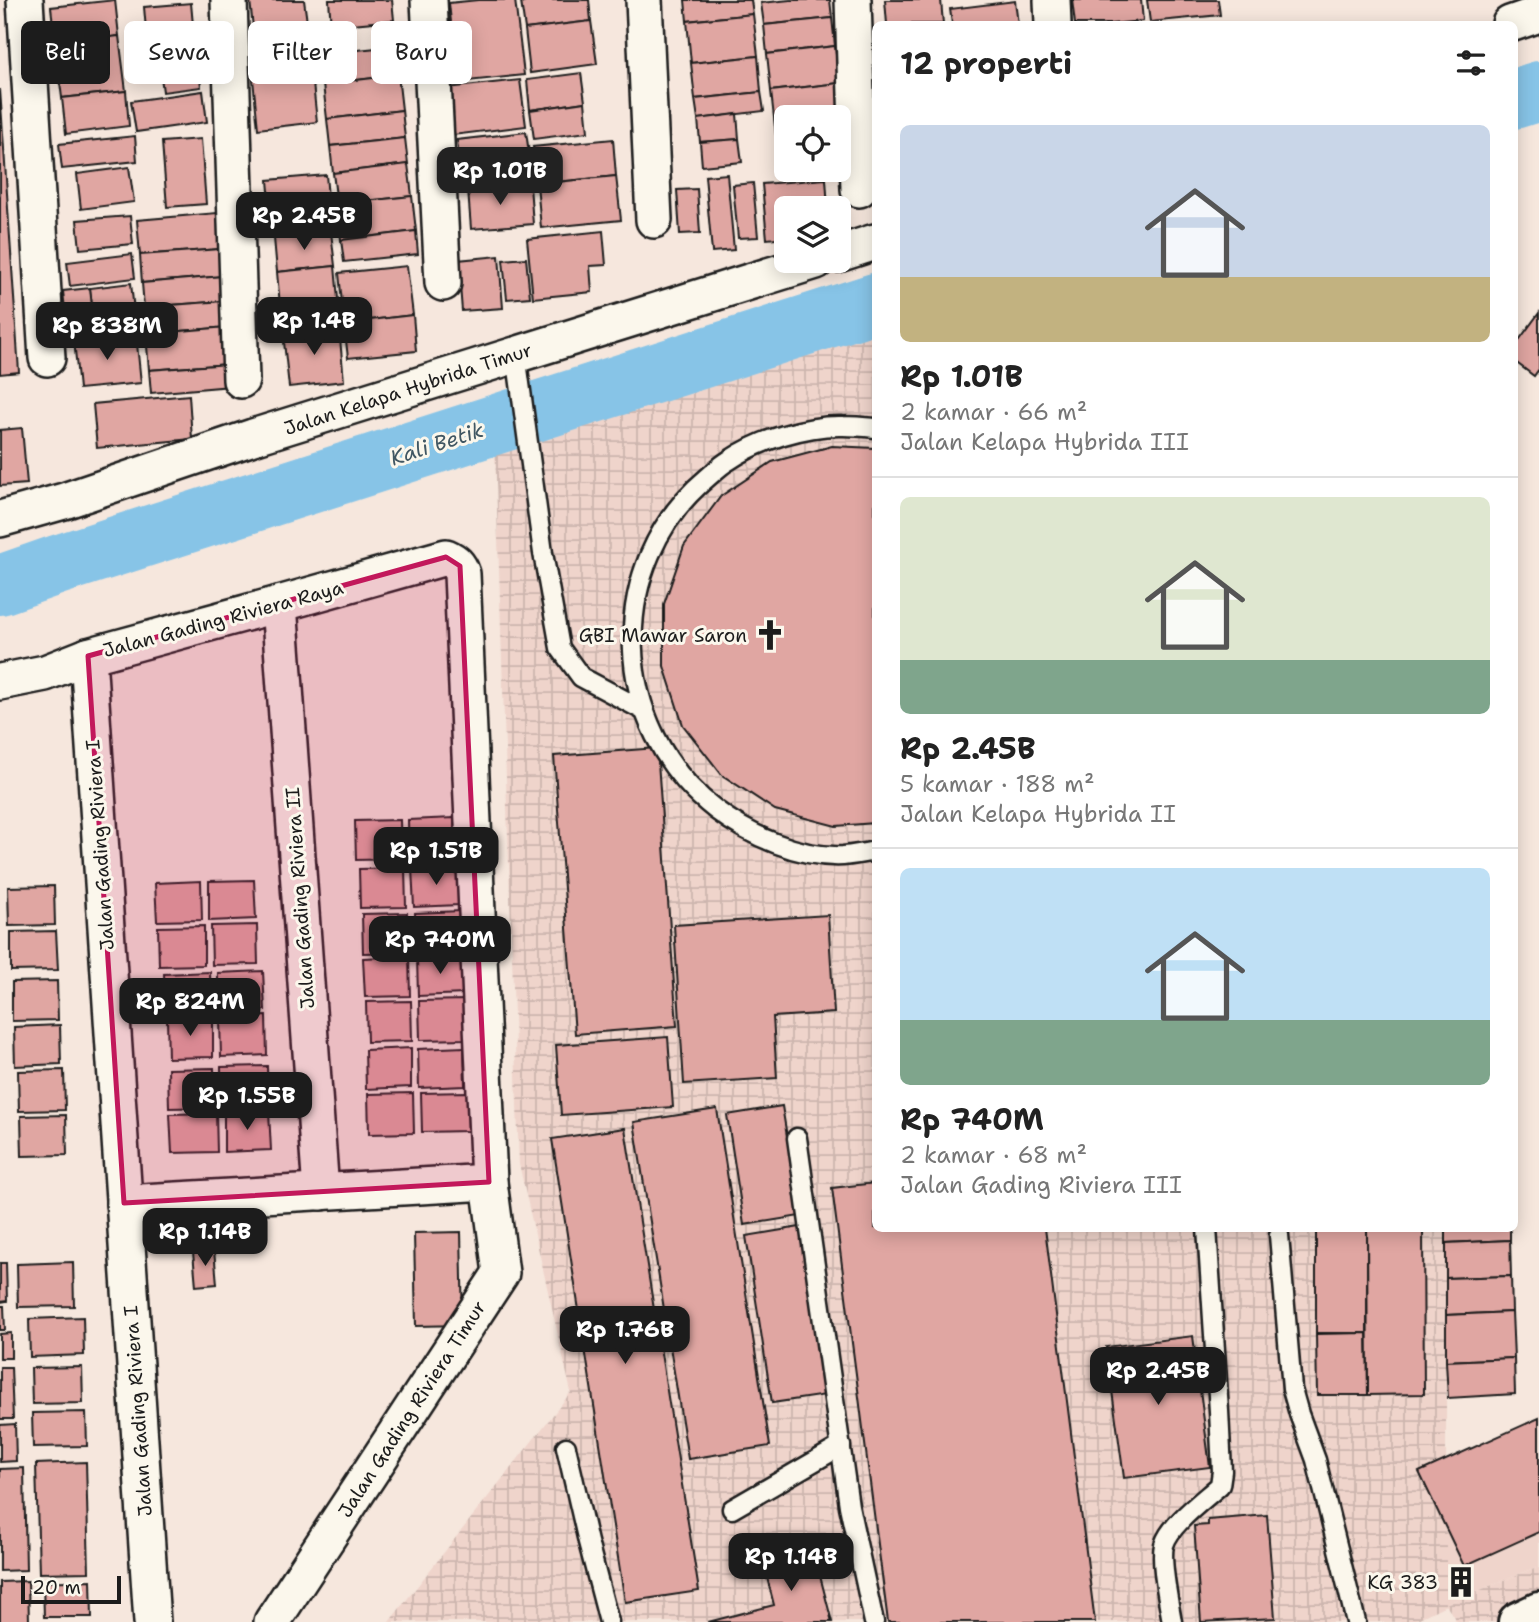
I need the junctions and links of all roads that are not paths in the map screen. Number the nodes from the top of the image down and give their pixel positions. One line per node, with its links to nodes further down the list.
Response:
1 (25, 0): 16 (street)
2 (229, 0): 18 (street)
3 (429, 0): 15 (street)
4 (644, 0): 11 (street)
5 (853, 0): 10 (street)
6 (1052, 0): 8 (street)
7 (1539, 14): 9 (street)
8 (1053, 21)
9 (1518, 21)
10 (859, 189)
11 (654, 220)
12 (872, 243): 13 (street)
13 (851, 250)
14 (783, 273): 17 (street, Jalan Kelapa Hybrida Timur)
15 (443, 284)
16 (47, 358)
17 (518, 371): 20 (street, Jalan Kelapa Hybrida Timur); 25 (lane)
18 (241, 380)
19 (872, 428): 25 (lane)
20 (0, 519)
21 (446, 557): 22 (street, Jalan Gading Riviera Raya); 28 (street, Jalan Gading Riviera Timur)
22 (279, 604): 23 (street, Jalan Gading Riviera Raya); 29 (street, Jalan Gading Riviera II)
23 (88, 656): 24 (street, Jalan Gading Riviera Raya); 30 (street, Jalan Gading Riviera I)
24 (0, 682)
25 (643, 710): 26 (lane)
26 (872, 851)
27 (797, 1138): 33 (lane)
28 (489, 1182): 29 (street); 38 (street, Jalan Gading Riviera Timur)
29 (321, 1192): 30 (street)
30 (124, 1203): 37 (street, Jalan Gading Riviera I)
31 (1207, 1232): 41 (lane)
32 (1279, 1235): 42 (lane)
33 (841, 1446): 35 (lane); 40 (lane)
34 (566, 1447): 39 (lane)
35 (732, 1509)
36 (1539, 1612): 43 (main road)
37 (152, 1622)
38 (272, 1622)
39 (609, 1622)
40 (874, 1622)
41 (1172, 1622)
42 (1356, 1622)
43 (1518, 1622)

